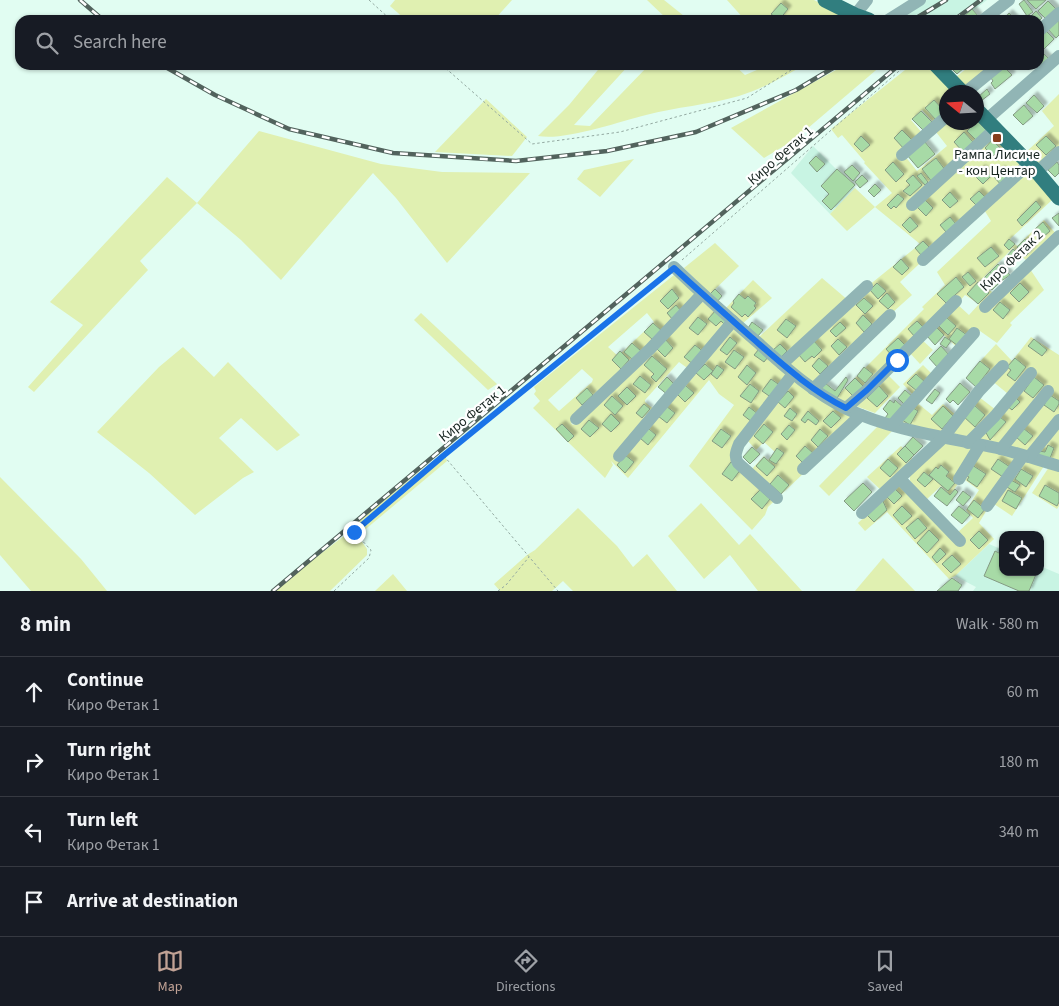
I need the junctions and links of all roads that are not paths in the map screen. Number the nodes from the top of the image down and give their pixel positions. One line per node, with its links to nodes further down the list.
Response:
1 (825, 0): 7 (main road)
2 (867, 0): 8 (street)
3 (920, 0): 5 (street)
4 (1009, 0): 9 (street)
5 (896, 13)
6 (1059, 14): 10 (street)
7 (856, 15)
8 (863, 15)
9 (990, 15)
10 (1044, 27)
11 (1059, 56): 12 (street)
12 (1044, 69)
13 (941, 70): 16 (main road)
14 (993, 70): 17 (street)
15 (1043, 70): 18 (street)
16 (955, 85)
17 (975, 85)
18 (986, 120): 22 (main road); 24 (street)
19 (939, 123): 21 (street)
20 (1059, 152): 22 (street)
21 (902, 155)
22 (1033, 168): 23 (main road); 26 (street)
23 (1059, 198)
24 (912, 205)
25 (1059, 236): 31 (street, Киро Фетак 2)
26 (923, 260)
27 (674, 268): 29 (street)
28 (866, 286): 35 (street)
29 (702, 294): 33 (street); 43 (street)
30 (956, 301): 41 (street)
31 (984, 307)
32 (890, 315): 39 (street)
33 (733, 321): 35 (street); 49 (street)
34 (974, 333): 45 (street)
35 (782, 364): 38 (street)
36 (1003, 366): 46 (street)
37 (1031, 373): 47 (street)
38 (793, 374): 39 (street); 55 (street)
39 (813, 389): 41 (street)
40 (1048, 392): 48 (street)
41 (846, 408): 42 (street)
42 (861, 415): 45 (street); 52 (street)
43 (576, 419)
44 (1059, 420): 50 (street)
45 (892, 425): 46 (street)
46 (942, 438): 47 (street); 53 (street)
47 (974, 444): 48 (street); 54 (street)
48 (1001, 449): 50 (street)
49 (619, 456)
50 (1026, 457): 51 (street); 56 (street)
51 (1059, 466)
52 (803, 469)
53 (900, 478): 57 (street); 58 (street)
54 (959, 479)
55 (777, 498)
56 (987, 506)
57 (862, 513)
58 (960, 541)

